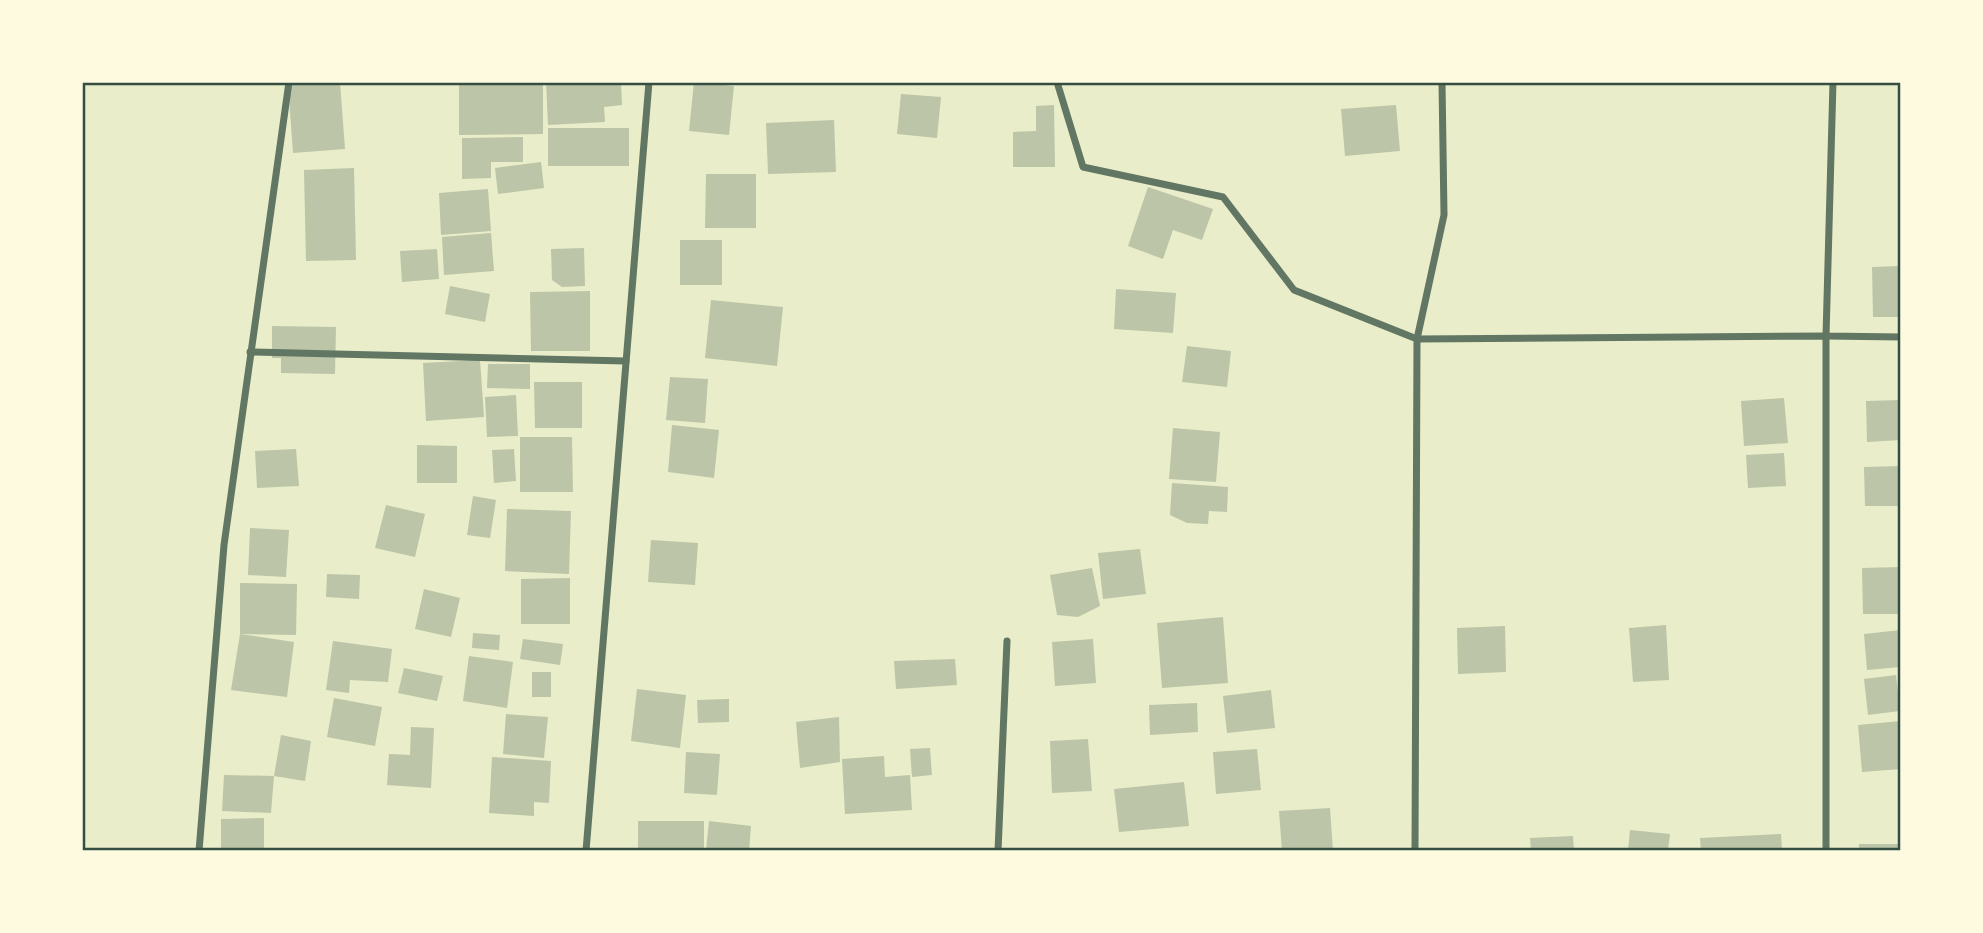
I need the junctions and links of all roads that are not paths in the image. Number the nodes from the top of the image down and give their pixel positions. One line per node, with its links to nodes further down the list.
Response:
1 (289, 82): 9 (street)
2 (649, 82): 10 (street)
3 (1056, 82): 8 (street)
4 (1442, 82): 8 (street)
5 (1833, 82): 6 (street)
6 (1826, 335): 7 (street); 8 (street); 16 (street)
7 (1901, 337)
8 (1417, 340): 15 (street)
9 (250, 352): 10 (street); 12 (street)
10 (626, 361): 13 (street)
11 (1007, 641): 14 (street)
12 (199, 851)
13 (586, 851)
14 (998, 851)
15 (1415, 851)
16 (1826, 851)

